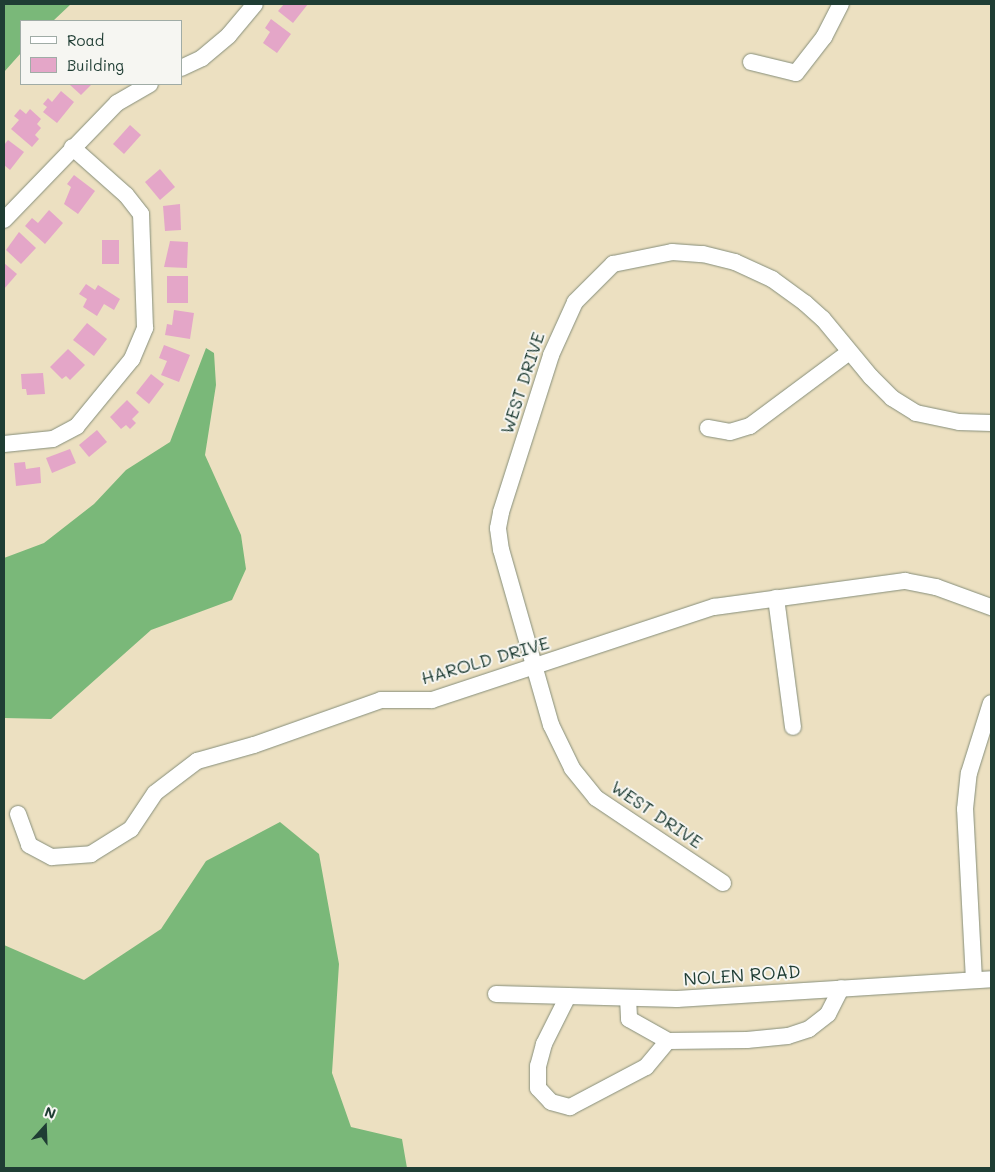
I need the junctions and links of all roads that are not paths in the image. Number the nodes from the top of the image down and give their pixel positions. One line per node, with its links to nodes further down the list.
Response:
1 (255, 4): 4 (street)
2 (841, 4): 3 (street)
3 (751, 62)
4 (182, 68)
5 (148, 85): 6 (street)
6 (72, 148): 7 (street); 11 (street)
7 (4, 220)
8 (848, 353): 9 (street, WEST DRIVE); 10 (street); 14 (street, WEST DRIVE)
9 (991, 423)
10 (708, 428)
11 (4, 444)
12 (776, 598): 13 (street, HAROLD DRIVE); 14 (street, HAROLD DRIVE); 16 (street)
13 (991, 607)
14 (535, 668): 17 (street, HAROLD DRIVE); 18 (street, WEST DRIVE)
15 (991, 703): 20 (street)
16 (793, 728)
17 (18, 814)
18 (723, 883)
19 (991, 979): 20 (street, NOLEN ROAD)
20 (974, 980): 21 (street, NOLEN ROAD)
21 (841, 988): 24 (street, NOLEN ROAD); 25 (street)
22 (496, 994): 23 (street, NOLEN ROAD)
23 (568, 996): 24 (street, NOLEN ROAD); 25 (street)
24 (628, 998): 25 (street)
25 (668, 1041)

